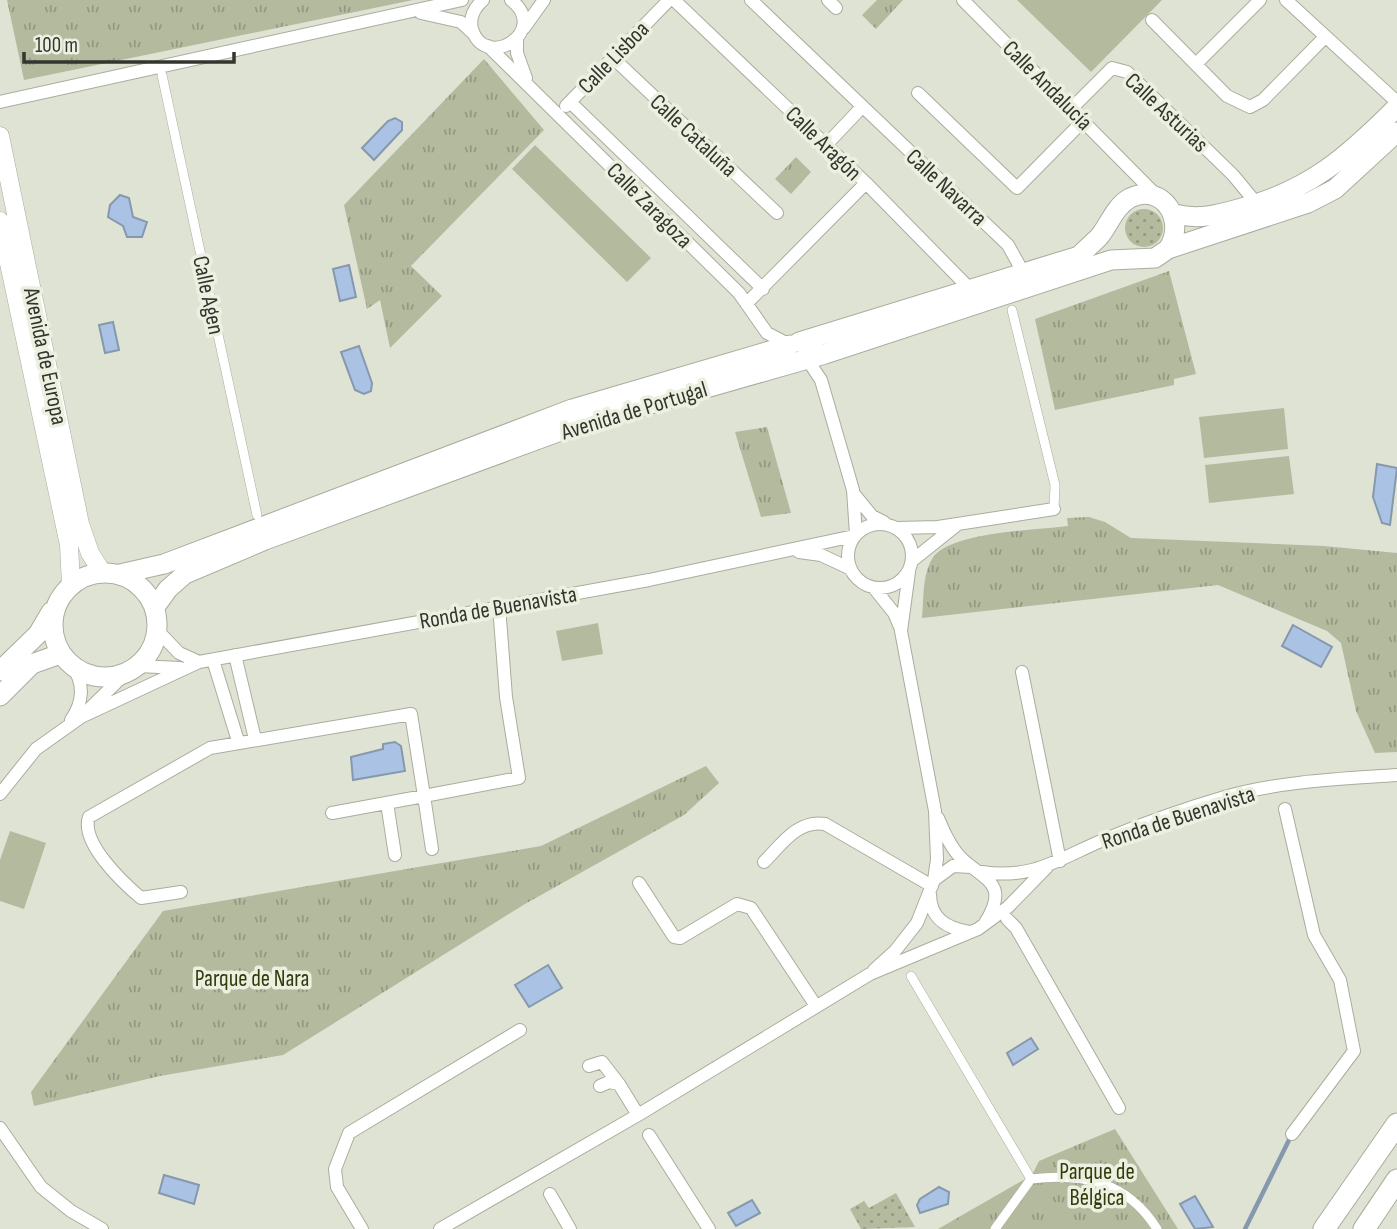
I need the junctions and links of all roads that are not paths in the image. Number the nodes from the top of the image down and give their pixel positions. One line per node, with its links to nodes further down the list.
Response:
1 (462, 0): 11 (street)
2 (482, 0): 13 (street)
3 (511, 0): 14 (street, Calle Zaragoza)
4 (544, 0): 14 (street)
5 (669, 0): 17 (street, Calle Lisboa)
6 (674, 0): 31 (street, Calle Aragón)
7 (751, 0): 25 (street, Calle Navarra)
8 (963, 0): 26 (street, Calle Andalucía)
9 (1260, 0): 18 (street)
10 (1286, 0): 15 (street)
11 (414, 13): 13 (street, Calle Zaragoza); 22 (street)
12 (1152, 20): 18 (street)
13 (474, 34): 16 (street, Calle Zaragoza)
14 (519, 35): 16 (street); 20 (street, Calle Zaragoza)
15 (1324, 38): 18 (street); 24 (street)
16 (488, 46): 20 (street, Calle Zaragoza)
17 (611, 56): 23 (street, Calle Lisboa); 37 (street, Calle Cataluña)
18 (1196, 64)
19 (162, 75): 53 (street, Calle Agen)
20 (527, 82): 27 (street, Calle Zaragoza)
21 (918, 93): 28 (street)
22 (0, 102)
23 (570, 102): 27 (street, Calle Lisboa); 44 (street, Calle Zaragoza)
24 (1397, 104): 36 (main road)
25 (862, 107): 31 (street); 43 (street, Calle Navarra)
26 (1072, 108): 28 (street, Calle Andalucía); 36 (street, Calle Asturias)
27 (559, 114): 46 (street, Calle Zaragoza)
28 (1084, 120): 32 (street, Calle Andalucía)
29 (1397, 132): 41 (main road, Avenida de Portugal)
30 (0, 136): 60 (main road, Avenida de Europa)
31 (827, 145): 33 (street, Calle Aragón)
32 (1134, 169): 34 (street); 35 (street, Calle Andalucía)
33 (866, 183): 44 (street); 45 (street, Calle Aragón)
34 (1130, 198): 35 (main road); 38 (main road, Avenida de Portugal)
35 (1160, 199): 39 (main road)
36 (1257, 204): 39 (main road)
37 (777, 213)
38 (1115, 213): 42 (main road); 43 (main road, Avenida de Portugal)
39 (1174, 214): 41 (main road)
40 (0, 221): 61 (main road, Avenida de Europa)
41 (1168, 249): 42 (main road, Avenida de Portugal)
42 (1134, 258): 49 (main road, Avenida de Portugal)
43 (1024, 274): 45 (main road, Avenida de Portugal)
44 (763, 289): 46 (street)
45 (971, 290): 49 (main road, Avenida de Portugal)
46 (747, 303): 48 (street, Calle Zaragoza)
47 (1012, 310): 52 (street)
48 (767, 333): 49 (street, Calle Zaragoza); 50 (street)
49 (799, 348): 50 (main road, Avenida de Portugal); 51 (street); 65 (main road, Avenida de Portugal)
50 (759, 354): 60 (main road, Avenida de Portugal)
51 (854, 494): 55 (street); 56 (street)
52 (1054, 509): 54 (street)
53 (257, 515)
54 (958, 524): 55 (street); 58 (street)
55 (893, 526): 56 (street); 58 (street)
56 (855, 535): 57 (street, Ronda de Buenavista); 59 (street)
57 (796, 551): 59 (street, Ronda de Buenavista); 64 (street, Ronda de Buenavista)
58 (911, 566): 62 (street); 67 (street, Ronda de Buenavista)
59 (851, 569): 62 (street)
60 (111, 573): 61 (main road); 65 (main road)
61 (71, 584): 63 (main road)
62 (874, 588): 67 (street, Ronda de Buenavista)
63 (57, 601): 69 (main road); 74 (main road)
64 (499, 606): 68 (street, Ronda de Buenavista); 83 (street)
65 (155, 607): 66 (main road)
66 (158, 630): 71 (street); 73 (main road)
67 (901, 631): 86 (street, Ronda de Buenavista)
68 (235, 655): 70 (street, Ronda de Buenavista); 79 (street)
69 (66, 660): 73 (main road); 76 (main road); 78 (street)
70 (213, 660): 71 (street, Ronda de Buenavista); 80 (street)
71 (199, 662): 72 (street, Ronda de Buenavista)
72 (184, 668): 73 (street, Ronda de Buenavista); 77 (street, Ronda de Buenavista)
73 (132, 670): 77 (street, Ronda de Buenavista)
74 (0, 671)
75 (1022, 672): 90 (street)
76 (0, 696)
77 (81, 717): 78 (street, Ronda de Buenavista)
78 (67, 727): 82 (street, Ronda de Buenavista)
79 (255, 739): 80 (street); 83 (street)
80 (237, 741): 96 (street)
81 (1397, 775): 90 (street, Ronda de Buenavista)
82 (0, 794)
83 (424, 796): 84 (street); 88 (street)
84 (387, 803): 87 (street); 89 (street)
85 (1285, 809): 111 (street)
86 (935, 811): 93 (street, Ronda de Buenavista); 95 (street, Ronda de Buenavista)
87 (332, 813)
88 (432, 849)
89 (395, 855)
90 (1060, 861): 92 (street, Ronda de Buenavista)
91 (764, 862): 95 (street)
92 (1047, 867): 93 (street, Ronda de Buenavista); 98 (street, Ronda de Buenavista)
93 (979, 870): 95 (street, Ronda de Buenavista); 98 (street, Ronda de Buenavista)
94 (639, 883): 102 (street)
95 (932, 887): 99 (street); 100 (street, Ronda de Buenavista)
96 (181, 892)
97 (1007, 919): 107 (street)
98 (985, 923): 99 (street, Ronda de Buenavista)
99 (969, 932): 100 (street, Ronda de Buenavista)
100 (870, 974): 102 (street, Ronda de Buenavista)
101 (911, 976): 113 (street)
102 (817, 1006): 108 (street, Ronda de Buenavista)
103 (520, 1030): 119 (street)
104 (589, 1066): 105 (street)
105 (619, 1084): 106 (street); 108 (street)
106 (600, 1086)
107 (1119, 1108)
108 (638, 1115): 120 (street, Ronda de Buenavista)
109 (1397, 1124): 125 (highway)
110 (0, 1128): 116 (street)
111 (1292, 1134)
112 (649, 1135): 122 (street)
113 (1031, 1179): 123 (street); 124 (street)
114 (1397, 1180): 126 (highway)
115 (550, 1194): 121 (street)
116 (71, 1211): 117 (street); 118 (street)
117 (86, 1229)
118 (102, 1229)
119 (362, 1229)
120 (440, 1229)
121 (570, 1229)
122 (709, 1229)
123 (995, 1229)
124 (1157, 1229)
125 (1324, 1229)
126 (1364, 1229)

